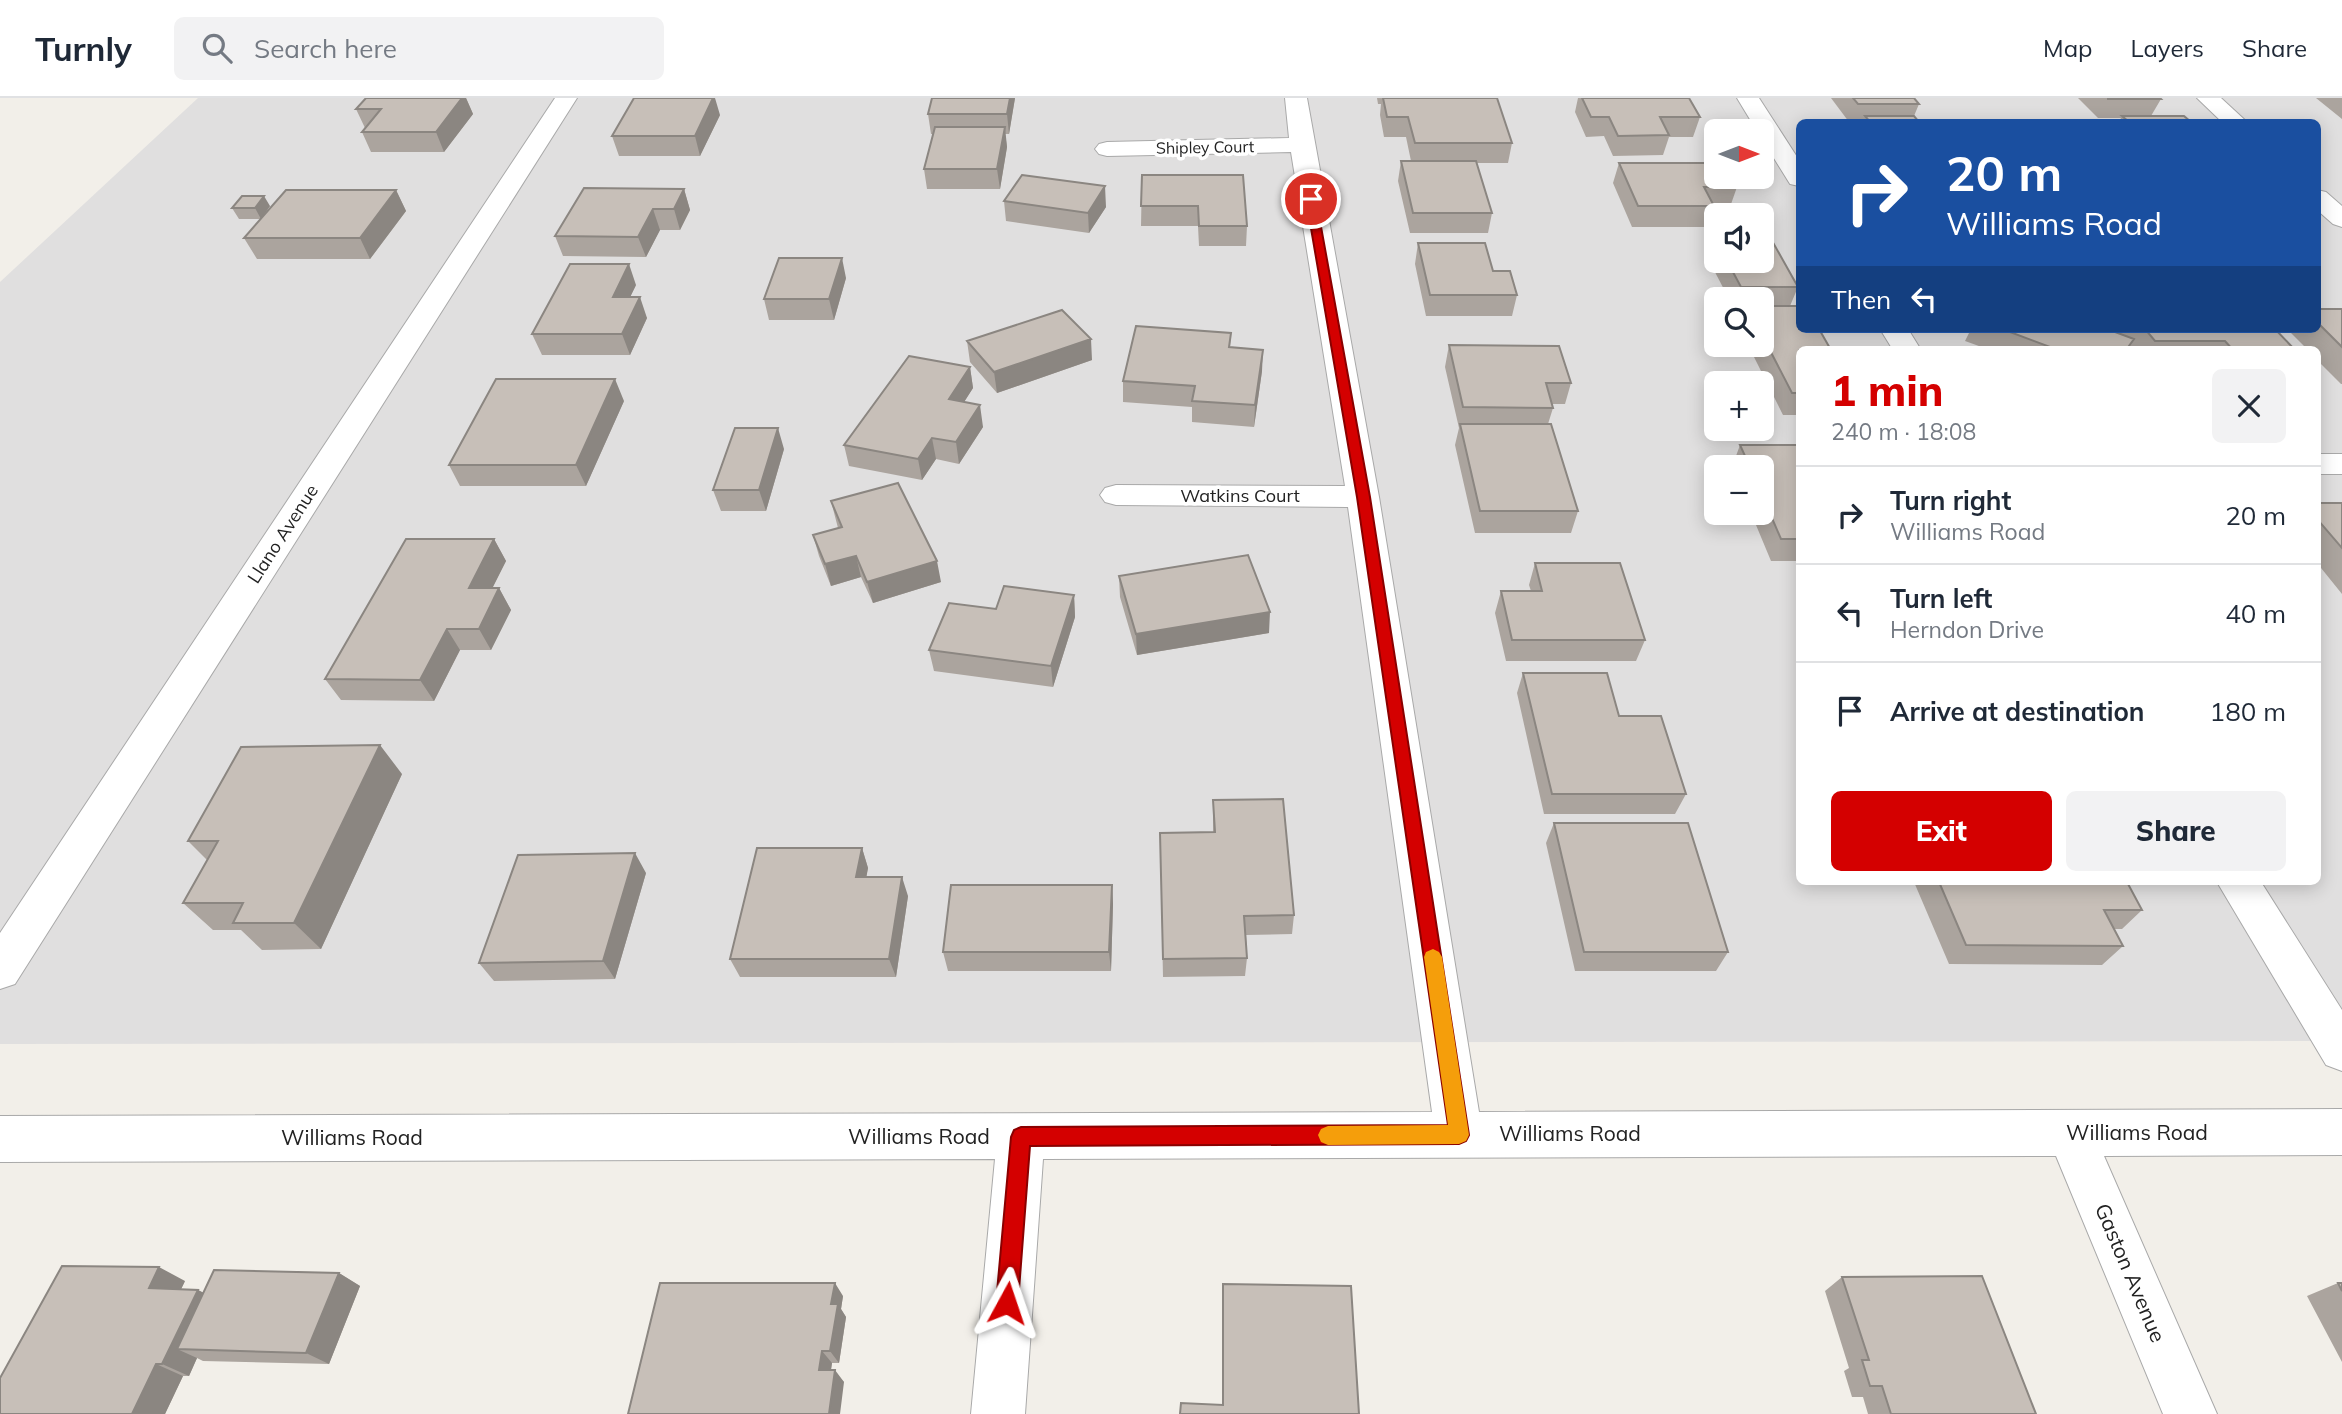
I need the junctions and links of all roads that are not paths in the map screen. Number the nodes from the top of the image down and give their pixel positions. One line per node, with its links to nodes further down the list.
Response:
1 (566, 98): 16 (street, Llano Avenue)
2 (1296, 98): 6 (street)
3 (1748, 98): 8 (street)
4 (2208, 98): 5 (street)
5 (2232, 119)
6 (1302, 145): 7 (street, Shipley Court); 14 (street)
7 (1107, 149)
8 (1796, 174)
9 (2321, 201): 10 (street)
10 (2342, 219)
11 (2321, 464): 12 (street)
12 (2342, 464)
13 (1116, 495): 14 (street, Watkins Court)
14 (1363, 497): 20 (street)
15 (2240, 885): 17 (street)
16 (0, 970)
17 (2342, 1050)
18 (2342, 1132): 19 (street, Williams Road)
19 (2070, 1133): 20 (street, Williams Road); 24 (street, Gaston Avenue)
20 (1459, 1135): 21 (street, Williams Road)
21 (1021, 1137): 22 (street, Williams Road); 23 (street)
22 (0, 1139)
23 (998, 1414)
24 (2190, 1414)

